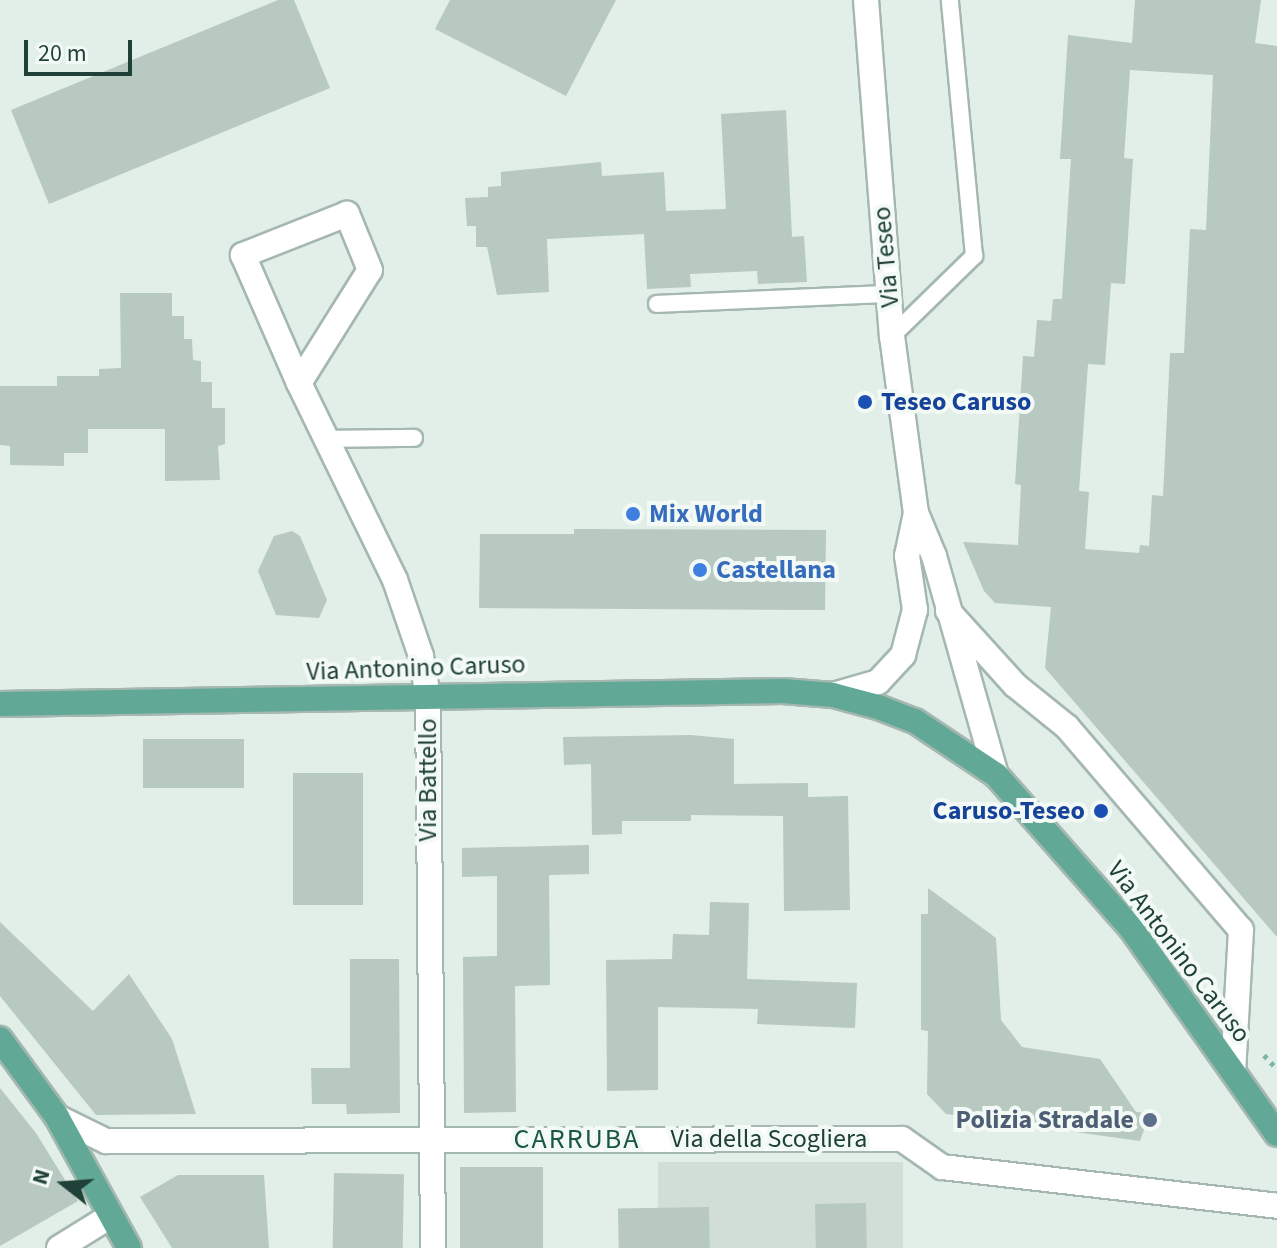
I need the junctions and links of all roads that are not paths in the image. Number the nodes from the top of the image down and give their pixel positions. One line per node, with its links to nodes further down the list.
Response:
1 (866, 0): 3 (street, Via Teseo)
2 (950, 0): 5 (lane)
3 (889, 294): 4 (lane); 5 (street, Via Teseo)
4 (657, 304)
5 (892, 336): 9 (street, Via Teseo)
6 (299, 383): 6 (street, Via Battello); 8 (street, Via Battello)
7 (414, 438): 8 (lane)
8 (326, 439): 12 (street, Via Battello)
9 (916, 513): 10 (street); 11 (street)
10 (948, 611): 14 (street); 16 (street)
11 (833, 695): 12 (main road, Via Antonino Caruso); 14 (main road, Via Antonino Caruso)
12 (428, 696): 13 (main road, Via Antonino Caruso); 19 (street, Via Battello)
13 (0, 704)
14 (996, 775): 16 (main road, Via Antonino Caruso)
15 (0, 1039): 17 (main road)
16 (1233, 1071): 18 (main road, Via Antonino Caruso)
17 (57, 1117): 19 (street, Via della Scogliera); 21 (main road)
18 (1277, 1134)
19 (431, 1140): 20 (street, Via della Scogliera); 24 (street, Via Battello)
20 (1277, 1206)
21 (109, 1217): 22 (street); 23 (main road)
22 (59, 1248)
23 (129, 1248)
24 (433, 1248)

